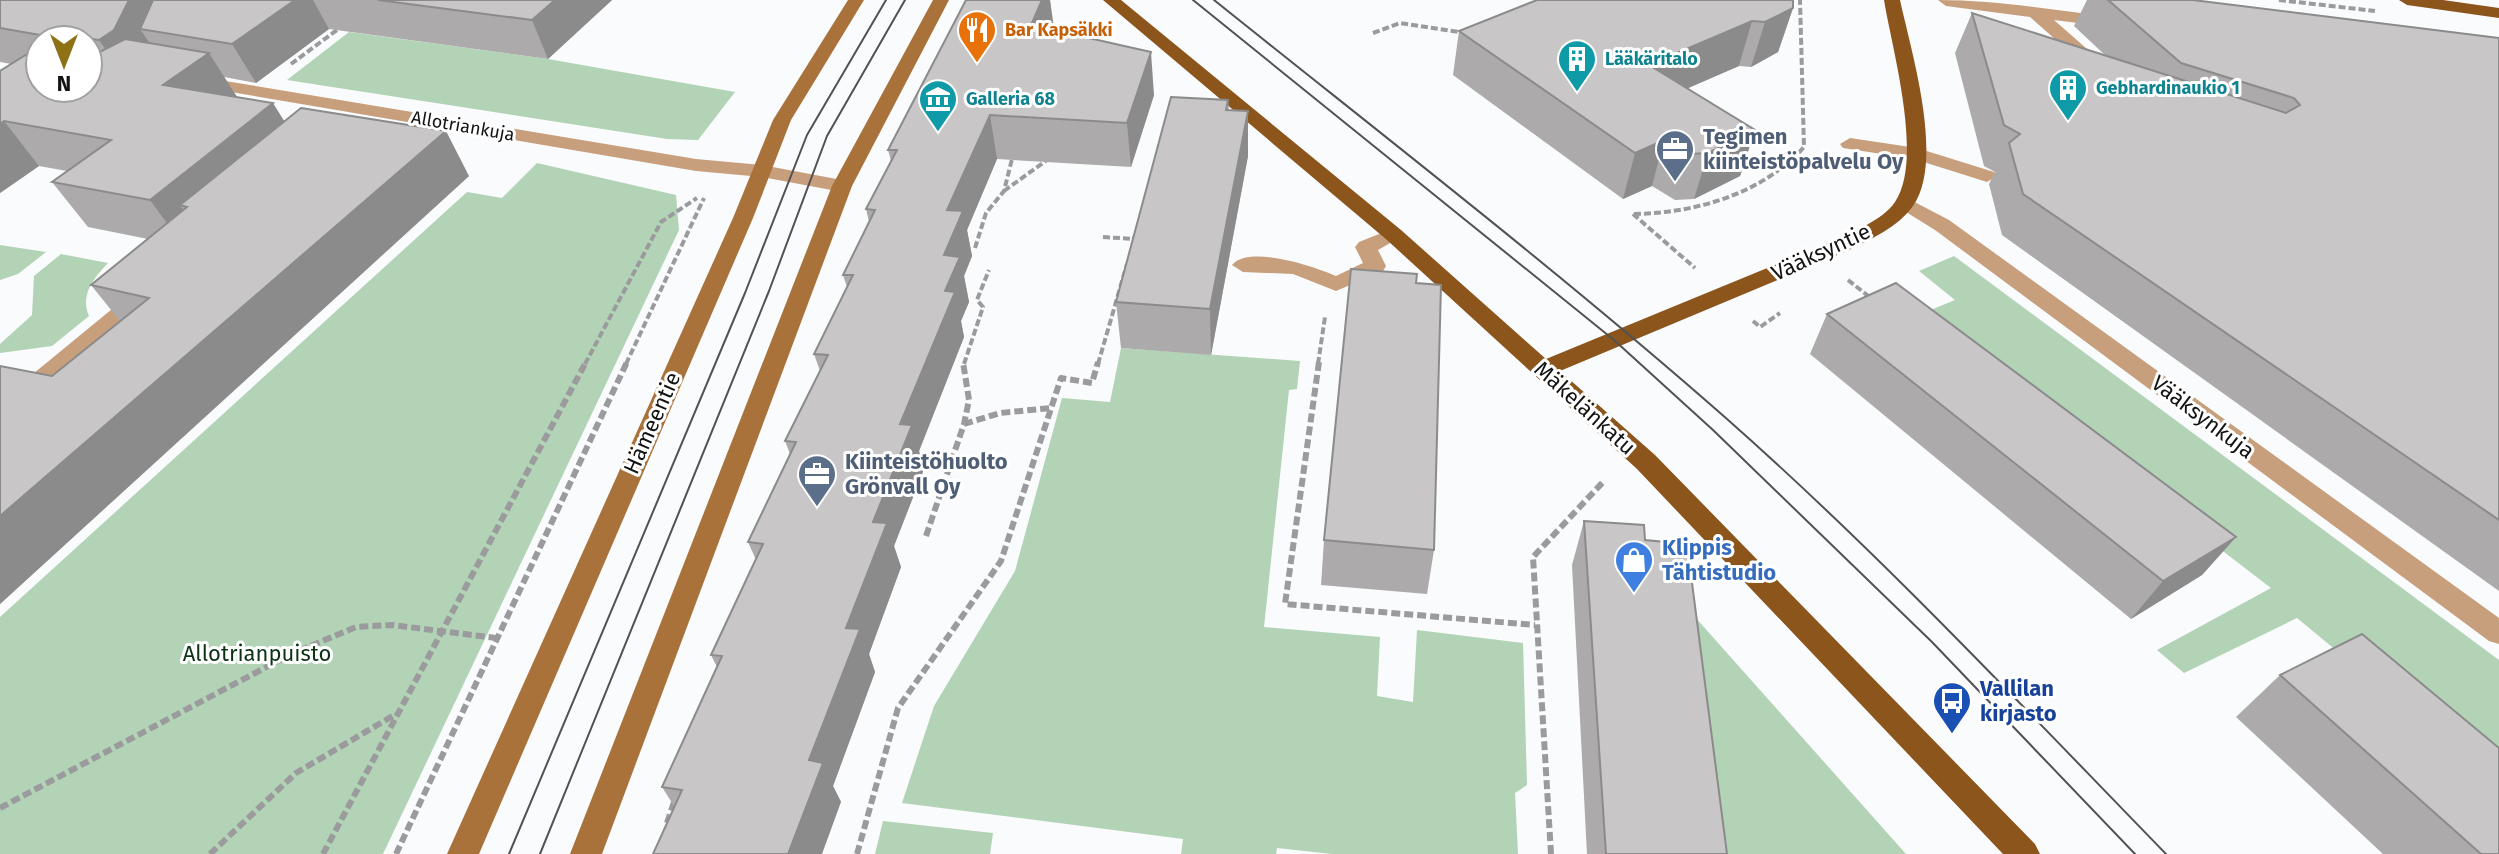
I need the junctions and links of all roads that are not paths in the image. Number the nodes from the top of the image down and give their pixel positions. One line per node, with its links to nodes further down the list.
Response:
1 (856, 0): 15 (main road, Hämeentie)
2 (941, 0): 17 (main road)
3 (1111, 0): 19 (main road, Mäkelänkatu)
4 (1892, 0): 14 (main road)
5 (2016, 0): 8 (street)
6 (2407, 0): 9 (main road)
7 (1946, 1): 8 (street)
8 (2036, 12): 10 (street); 11 (street)
9 (2499, 13)
10 (2134, 25)
11 (2107, 75)
12 (180, 79): 15 (street, Allotriankuja)
13 (1850, 144): 14 (street)
14 (1917, 154): 16 (street); 18 (main road)
15 (762, 171): 17 (street, Allotriankuja); 25 (main road, Hämeentie)
16 (1987, 176)
17 (842, 186): 26 (main road)
18 (1905, 203): 22 (main road, Vääksyntie); 24 (street, Vääksynkuja)
19 (1394, 235): 20 (street); 22 (main road, Mäkelänkatu)
20 (1243, 265)
21 (156, 284): 23 (street)
22 (1541, 370): 27 (main road, Mäkelänkatu)
23 (0, 414)
24 (2499, 633)
25 (463, 854)
26 (586, 854)
27 (2024, 854)

